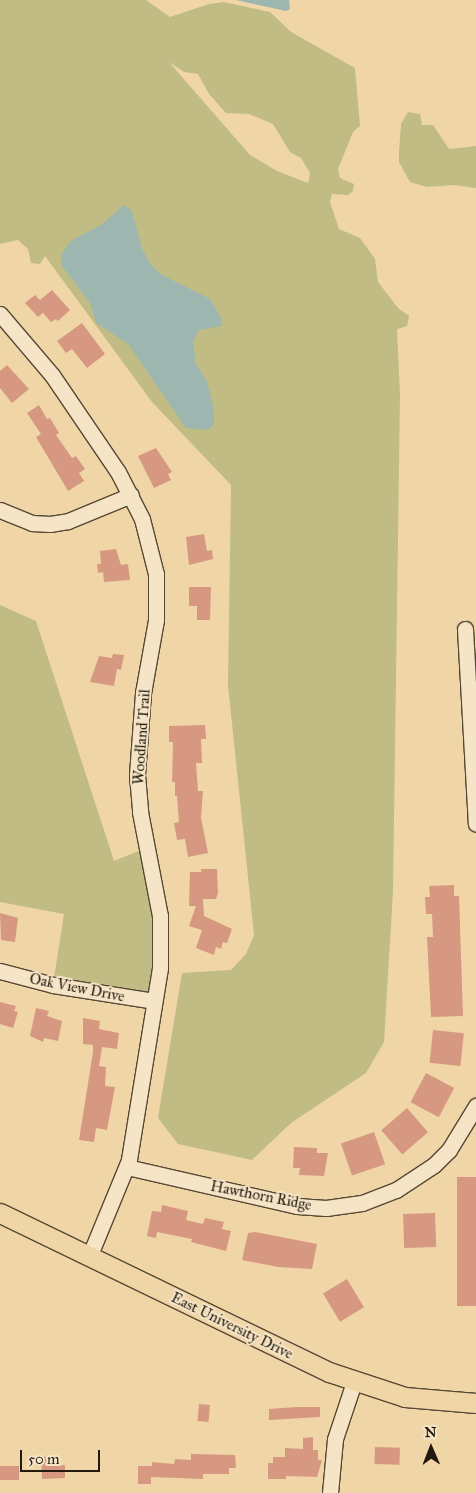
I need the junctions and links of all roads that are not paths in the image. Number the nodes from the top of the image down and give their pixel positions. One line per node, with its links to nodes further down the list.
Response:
1 (0, 314): 2 (street, Woodland Trail)
2 (131, 495): 3 (street); 7 (street, Woodland Trail)
3 (0, 510)
4 (465, 629): 5 (street)
5 (476, 824)
6 (0, 971): 7 (street, Oak View Drive)
7 (154, 1001): 10 (street, Woodland Trail)
8 (476, 1106): 9 (street, Hawthorn Ridge)
9 (471, 1129): 10 (street, Hawthorn Ridge)
10 (127, 1167): 12 (street, Woodland Trail)
11 (0, 1213): 12 (main road, East University Drive)
12 (89, 1257): 13 (main road, East University Drive)
13 (354, 1382): 14 (main road, East University Drive); 15 (street)
14 (476, 1403)
15 (330, 1493)

